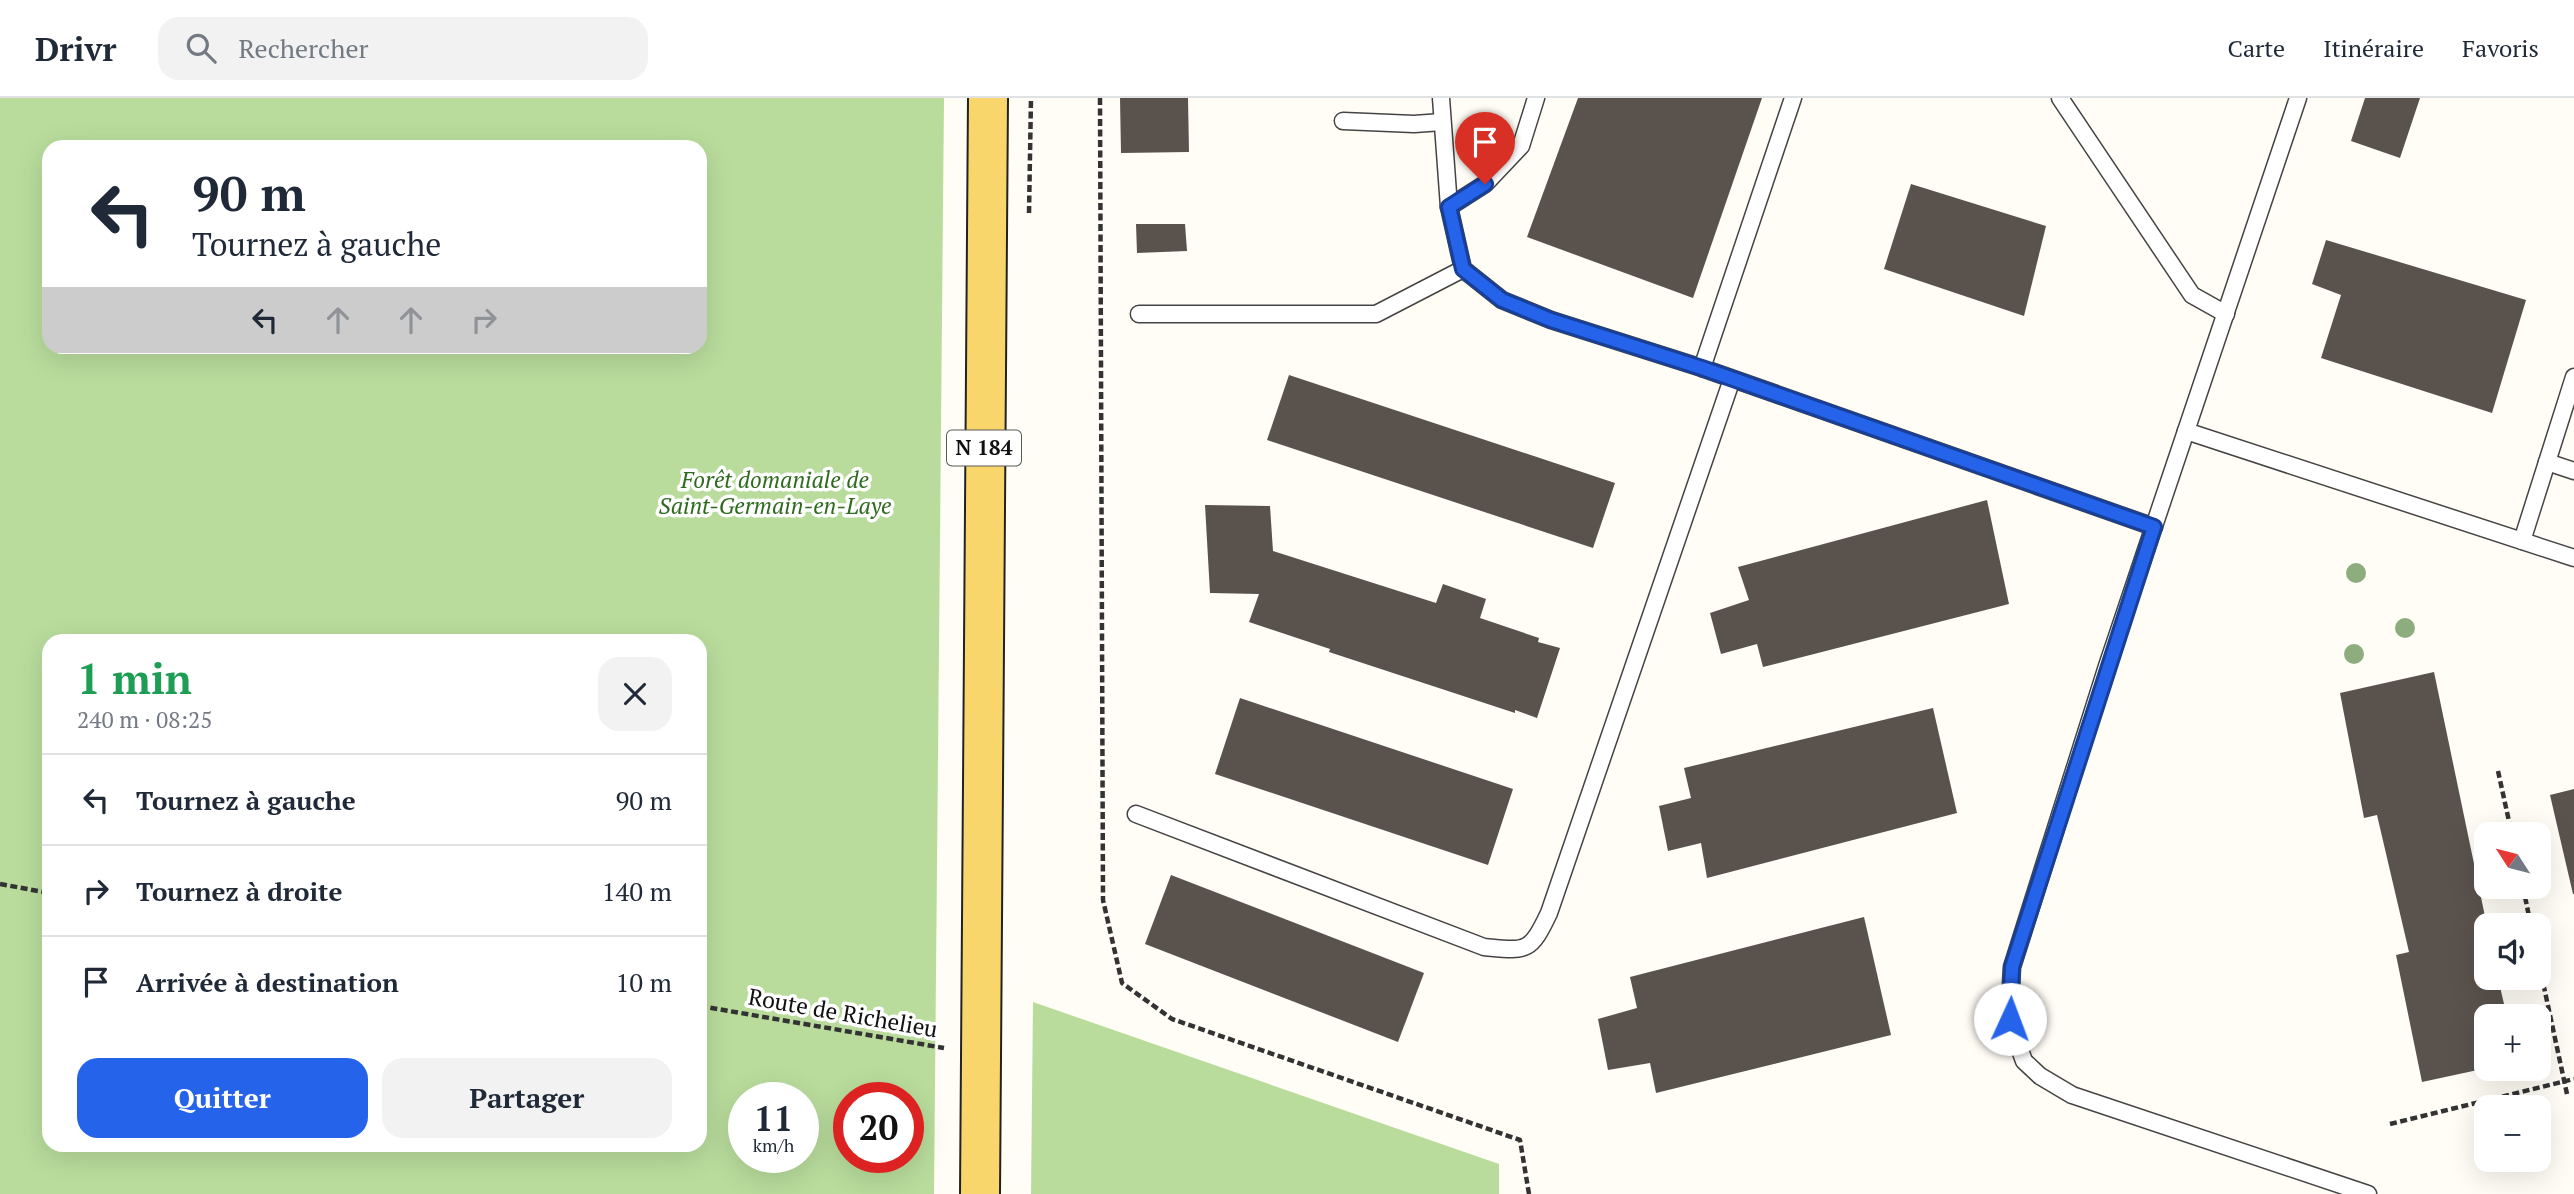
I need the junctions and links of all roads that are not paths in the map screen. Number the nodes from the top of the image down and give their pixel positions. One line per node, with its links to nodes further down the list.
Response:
1 (988, 98): 23 (main road, N 184)
2 (1441, 98): 8 (lane)
3 (1536, 98): 9 (lane)
4 (1793, 98): 13 (lane)
5 (2060, 98): 12 (lane)
6 (2298, 98): 12 (lane)
7 (1343, 121): 8 (lane)
8 (1442, 122): 9 (lane)
9 (1449, 207): 10 (lane)
10 (1463, 269): 11 (lane); 13 (lane)
11 (1139, 314)
12 (2225, 314): 16 (lane)
13 (1702, 368): 15 (lane)
14 (2574, 377): 17 (lane)
15 (1732, 379): 19 (lane); 22 (lane)
16 (2186, 431): 19 (lane); 20 (lane)
17 (2547, 462): 18 (lane); 20 (lane)
18 (2574, 471)
19 (2154, 527): 24 (lane)
20 (2522, 541): 21 (lane)
21 (2574, 558)
22 (1136, 814)
23 (980, 1194)
24 (2368, 1194)

